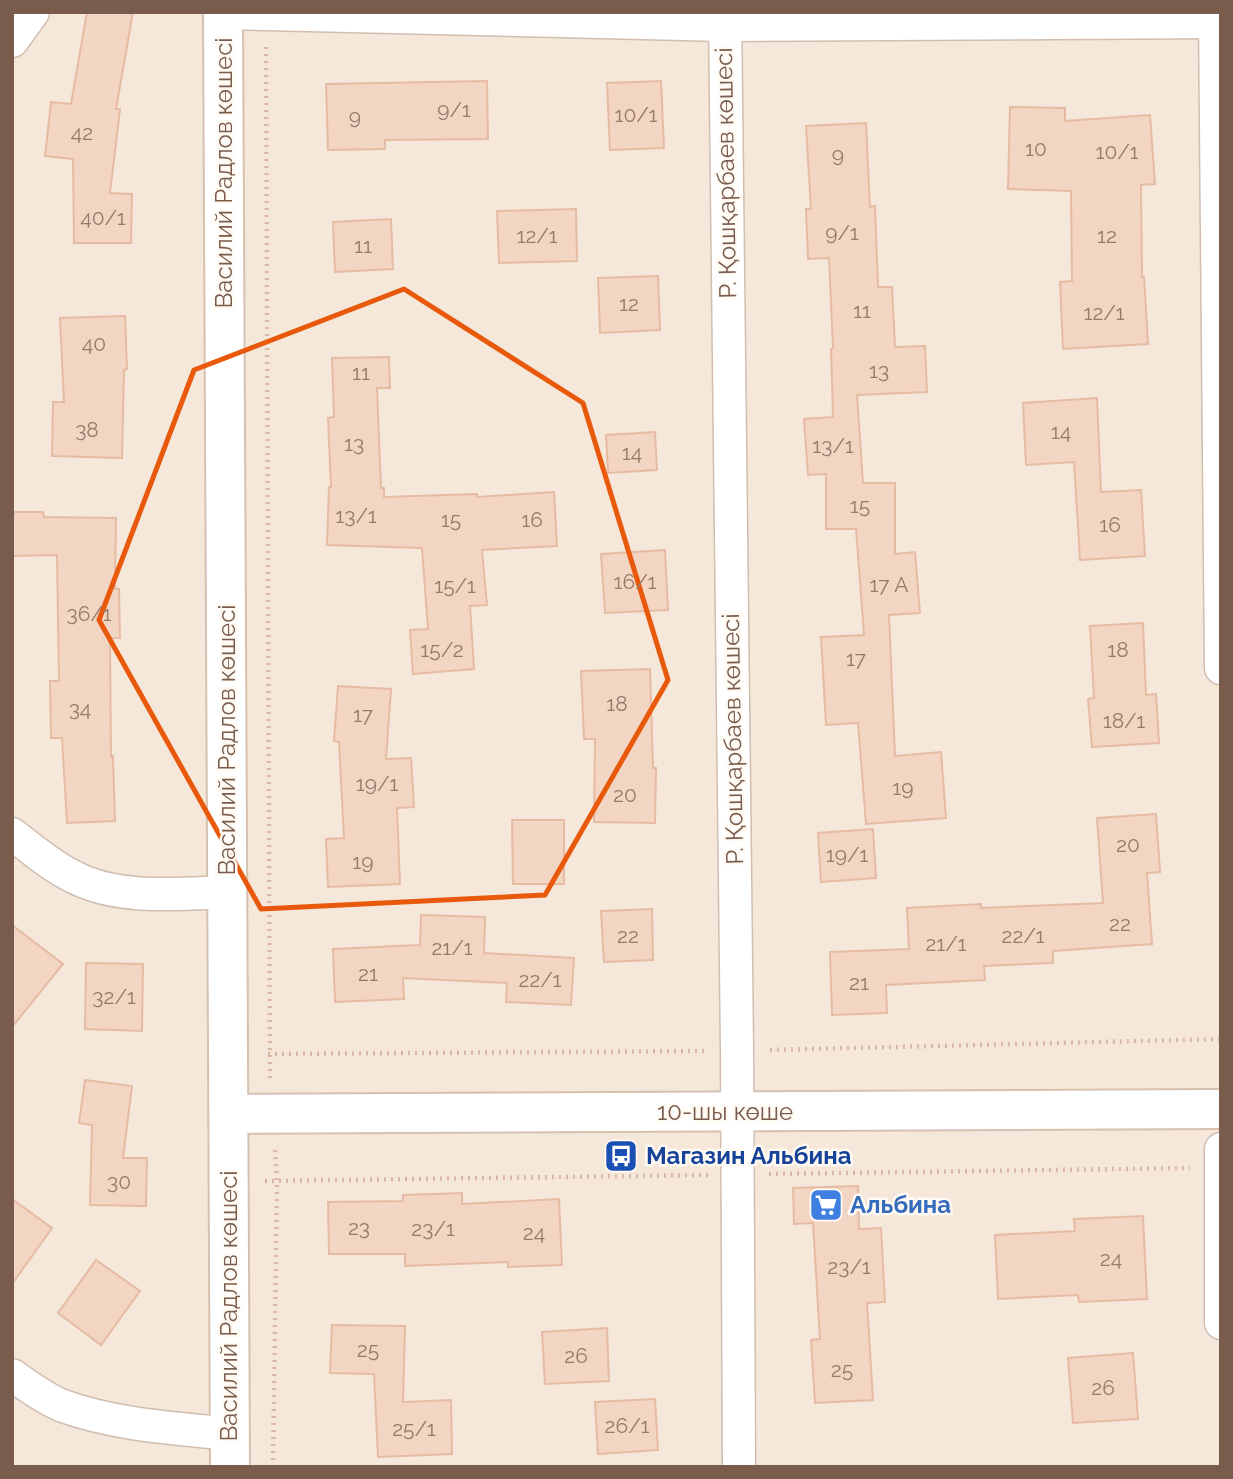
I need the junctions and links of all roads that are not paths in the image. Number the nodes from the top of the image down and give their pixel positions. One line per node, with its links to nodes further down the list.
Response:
1 (33, 12): 5 (street)
2 (223, 13): 3 (street); 8 (street, Василий Радлов көшесі)
3 (725, 19): 4 (street); 10 (street, Р. Қошқарбаев көшесі)
4 (1217, 19): 6 (street)
5 (12, 41)
6 (1221, 668)
7 (12, 834): 8 (street)
8 (228, 891): 11 (street, Василий Радлов көшесі)
9 (1221, 1110): 10 (street, 10-шы көше)
10 (737, 1112): 11 (street, 10-шы көше); 16 (street, Р. Қошқарбаев көшесі)
11 (229, 1114): 15 (street, Василий Радлов көшесі)
12 (1221, 1149): 13 (street)
13 (1221, 1323)
14 (12, 1375): 15 (street)
15 (230, 1450)
16 (739, 1467)

